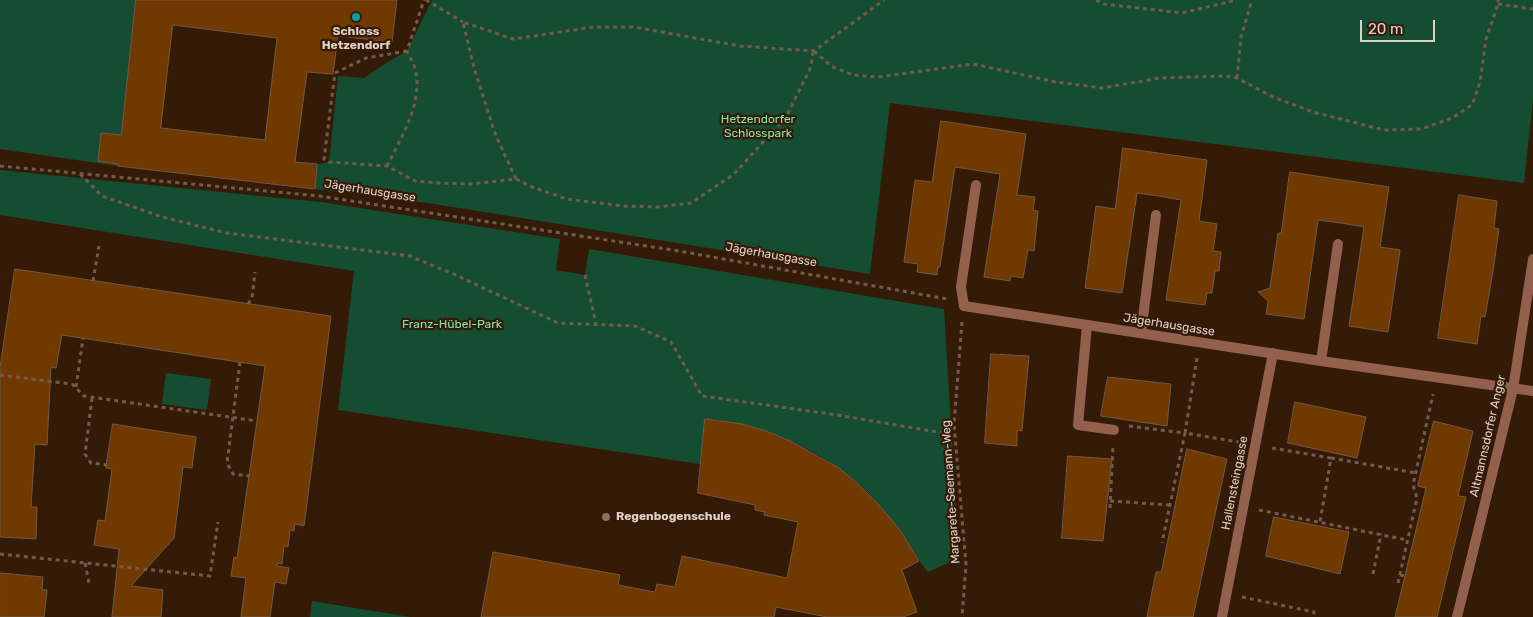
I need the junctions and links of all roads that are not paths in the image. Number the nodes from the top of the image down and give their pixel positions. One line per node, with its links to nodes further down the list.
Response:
1 (976, 185): 5 (street, Jägerhausgasse)
2 (1156, 215): 6 (street)
3 (1338, 244): 8 (street)
4 (1533, 259): 9 (street, Altmannsdorfer Anger)
5 (1087, 325): 6 (street, Jägerhausgasse); 11 (street)
6 (1141, 333): 7 (street, Jägerhausgasse)
7 (1273, 353): 8 (street, Jägerhausgasse); 12 (street, Hallensteingasse)
8 (1321, 361): 9 (street, Jägerhausgasse)
9 (1513, 389): 10 (street, Jägerhausgasse); 13 (street, Altmannsdorfer Anger)
10 (1533, 391)
11 (1114, 430)
12 (1222, 617)
13 (1457, 617)

